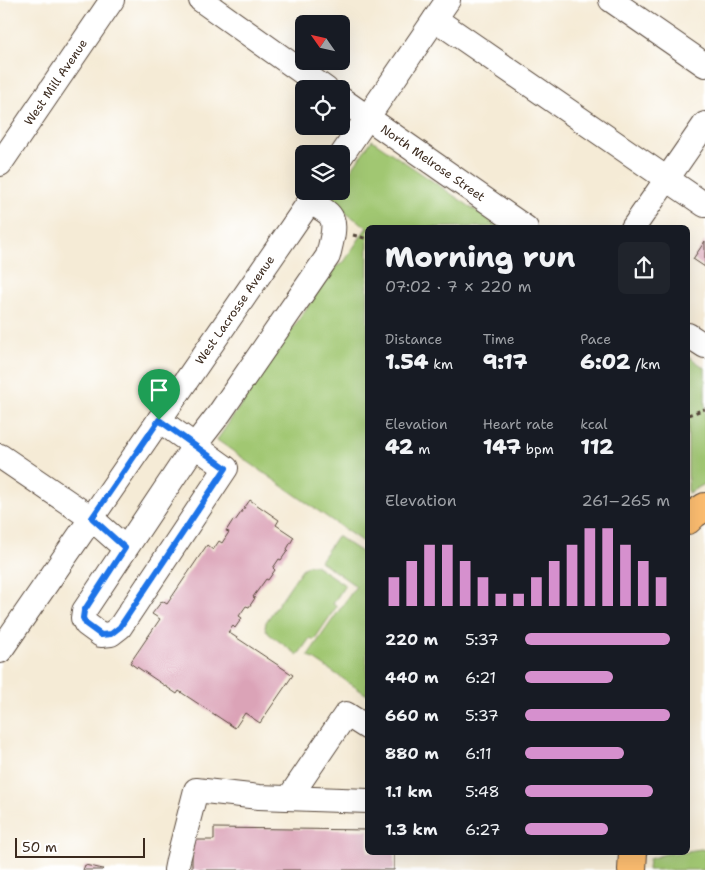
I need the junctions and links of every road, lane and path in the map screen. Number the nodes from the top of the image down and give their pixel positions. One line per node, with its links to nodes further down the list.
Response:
1 (112, 0): 12 (street, West Mill Avenue)
2 (201, 0): 7 (street)
3 (448, 0): 5 (street)
4 (611, 0): 6 (street)
5 (435, 19): 9 (street); 13 (street)
6 (705, 65)
7 (313, 80)
8 (350, 105): 9 (street, North Melrose Street)
9 (368, 118): 11 (street); 17 (street, North Melrose Street)
10 (705, 124): 13 (street)
11 (349, 145)
12 (0, 164)
13 (667, 179): 16 (street); 18 (street)
14 (310, 200): 23 (street, West Lacrosse Avenue)
15 (316, 200): 24 (street)
16 (705, 204)
17 (522, 225)
18 (635, 225)
19 (690, 335): 20 (street)
20 (705, 346)
21 (705, 409): 22 (path)
22 (690, 414)
23 (159, 420): 24 (street); 27 (street, West Lacrosse Avenue)
24 (195, 445): 29 (street); 29 (street)
25 (0, 456): 27 (street)
26 (705, 507): 28 (highway)
27 (92, 518): 29 (street); 30 (street, West Lacrosse Avenue)
28 (690, 518)
29 (125, 548)
30 (0, 651)
31 (365, 726): 32 (street)
32 (289, 798): 33 (street); 35 (street)
33 (365, 801)
34 (633, 855): 36 (highway)
35 (176, 870)
36 (632, 870)

